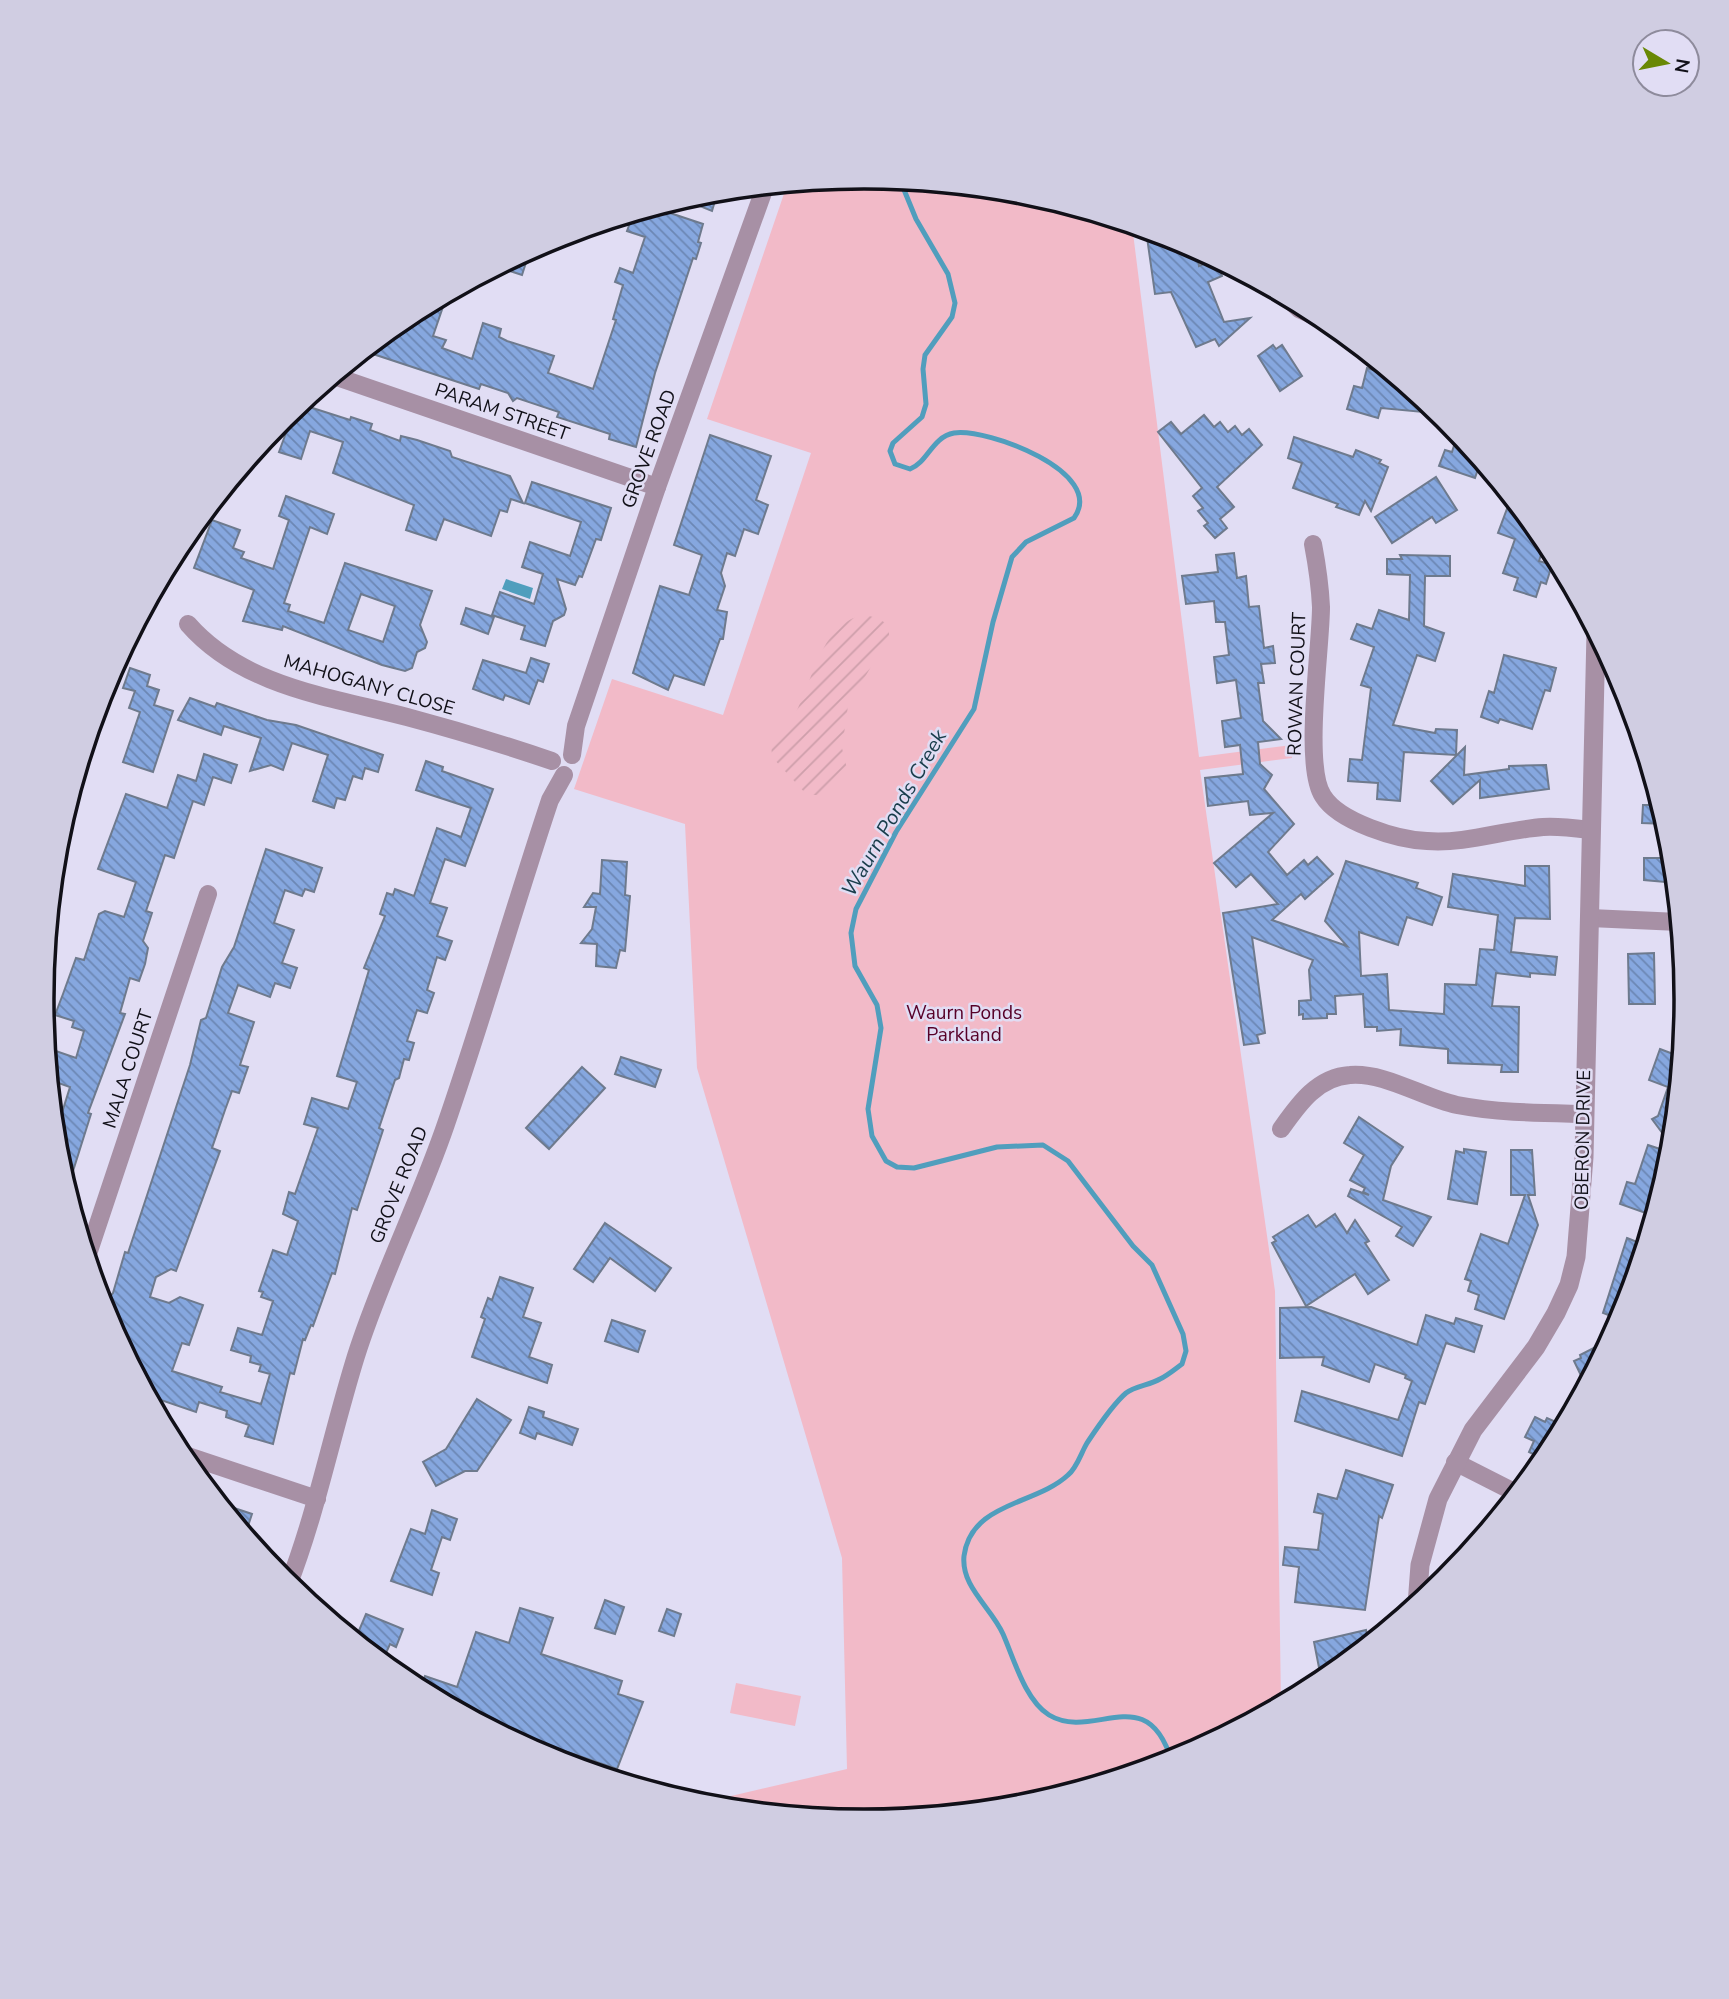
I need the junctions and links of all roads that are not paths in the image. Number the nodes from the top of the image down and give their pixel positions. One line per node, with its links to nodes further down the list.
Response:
1 (762, 196): 3 (street, GROVE ROAD)
2 (343, 379): 3 (street, PARAM STREET)
3 (657, 487): 7 (street, GROVE ROAD)
4 (1313, 544): 8 (street, ROWAN COURT)
5 (188, 624): 7 (street, MAHOGANY CLOSE)
6 (1595, 651): 8 (street, OBERON DRIVE)
7 (561, 763): 18 (street, GROVE ROAD)
8 (1590, 830): 10 (street, OBERON DRIVE)
9 (208, 894): 14 (street, MALA COURT)
10 (1590, 918): 11 (street); 12 (street, OBERON DRIVE)
11 (1671, 922)
12 (1585, 1114): 13 (street); 16 (street, OBERON DRIVE)
13 (1281, 1129)
14 (92, 1242)
15 (198, 1459): 18 (street)
16 (1455, 1462): 17 (street); 20 (street, OBERON DRIVE)
17 (1509, 1490)
18 (317, 1499): 19 (street, GROVE ROAD)
19 (293, 1572)
20 (1419, 1590)

